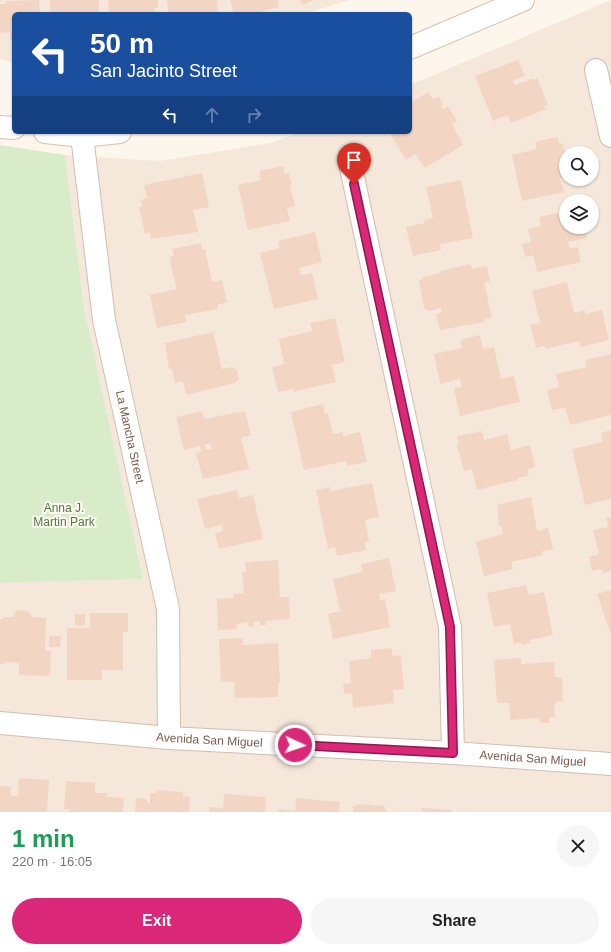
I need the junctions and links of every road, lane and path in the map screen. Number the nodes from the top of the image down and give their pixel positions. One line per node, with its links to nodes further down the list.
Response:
1 (523, 0): 2 (street)
2 (412, 47)
3 (596, 70): 9 (street)
4 (0, 127): 5 (street)
5 (12, 128)
6 (64, 134): 8 (street)
7 (101, 134): 8 (street)
8 (82, 136): 12 (street, La Mancha Street)
9 (611, 136)
10 (351, 168): 13 (street)
11 (0, 723): 12 (street, Avenida San Miguel)
12 (170, 738): 13 (street, Avenida San Miguel)
13 (453, 753): 14 (street, Avenida San Miguel)
14 (611, 764)

